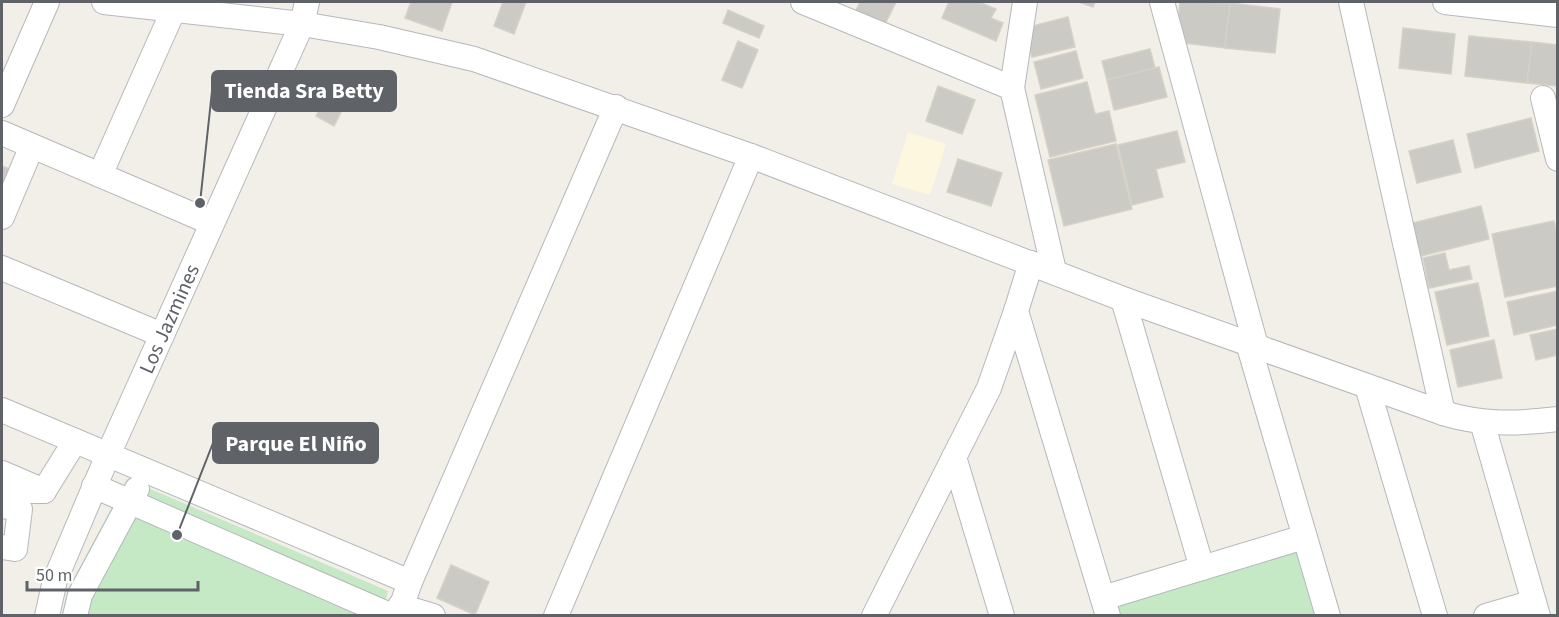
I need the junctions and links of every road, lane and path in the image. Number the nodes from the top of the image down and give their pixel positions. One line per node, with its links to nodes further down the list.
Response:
1 (47, 2): 14 (street)
2 (104, 2): 8 (street)
3 (803, 2): 9 (street)
4 (1025, 2): 12 (street)
5 (1162, 2): 29 (street)
6 (1351, 2): 32 (street)
7 (1445, 2): 11 (street)
8 (174, 5): 10 (street); 20 (street)
9 (837, 8): 12 (street)
10 (304, 13): 15 (street); 22 (street, Los Jazmines)
11 (1557, 15)
12 (1012, 88): 25 (street)
13 (1543, 98): 19 (street)
14 (2, 105)
15 (616, 107): 18 (street); 48 (street)
16 (2, 133): 17 (street)
17 (32, 146): 20 (street); 21 (street)
18 (751, 156): 23 (street); 56 (street)
19 (1557, 159)
20 (100, 175): 22 (street)
21 (2, 217)
22 (212, 223): 28 (street, Los Jazmines)
23 (1031, 262): 25 (street); 27 (street)
24 (2, 268): 28 (street)
25 (1054, 271): 26 (street)
26 (1123, 299): 29 (street); 46 (street)
27 (1016, 311): 37 (street); 49 (street)
28 (162, 335): 36 (street, Los Jazmines)
29 (1252, 345): 30 (street); 44 (street)
30 (1367, 386): 32 (street); 60 (street)
31 (2, 410): 35 (street)
32 (1443, 413): 34 (street)
33 (1557, 419): 34 (street)
34 (1482, 422): 50 (street)
35 (75, 441): 36 (street); 42 (street)
36 (108, 455): 38 (street); 40 (street, Los Jazmines)
37 (954, 457): 57 (street); 58 (street)
38 (147, 471): 47 (street); 54 (street)
39 (2, 473): 42 (street)
40 (94, 486): 51 (street); 53 (street, Los Jazmines)
41 (2, 491): 42 (street)
42 (44, 491)
43 (2, 506): 45 (street)
44 (1304, 537): 46 (street); 59 (street)
45 (2, 547)
46 (1202, 568): 49 (street)
47 (378, 569): 48 (street); 51 (street)
48 (410, 582): 52 (street)
49 (1106, 607)
50 (1536, 609): 61 (street)
51 (367, 610): 52 (street)
52 (397, 612): 55 (street)
53 (47, 615)
54 (75, 615)
55 (433, 615)
56 (556, 615)
57 (874, 615)
58 (1002, 615)
59 (1328, 615)
60 (1435, 615)
61 (1486, 615)

